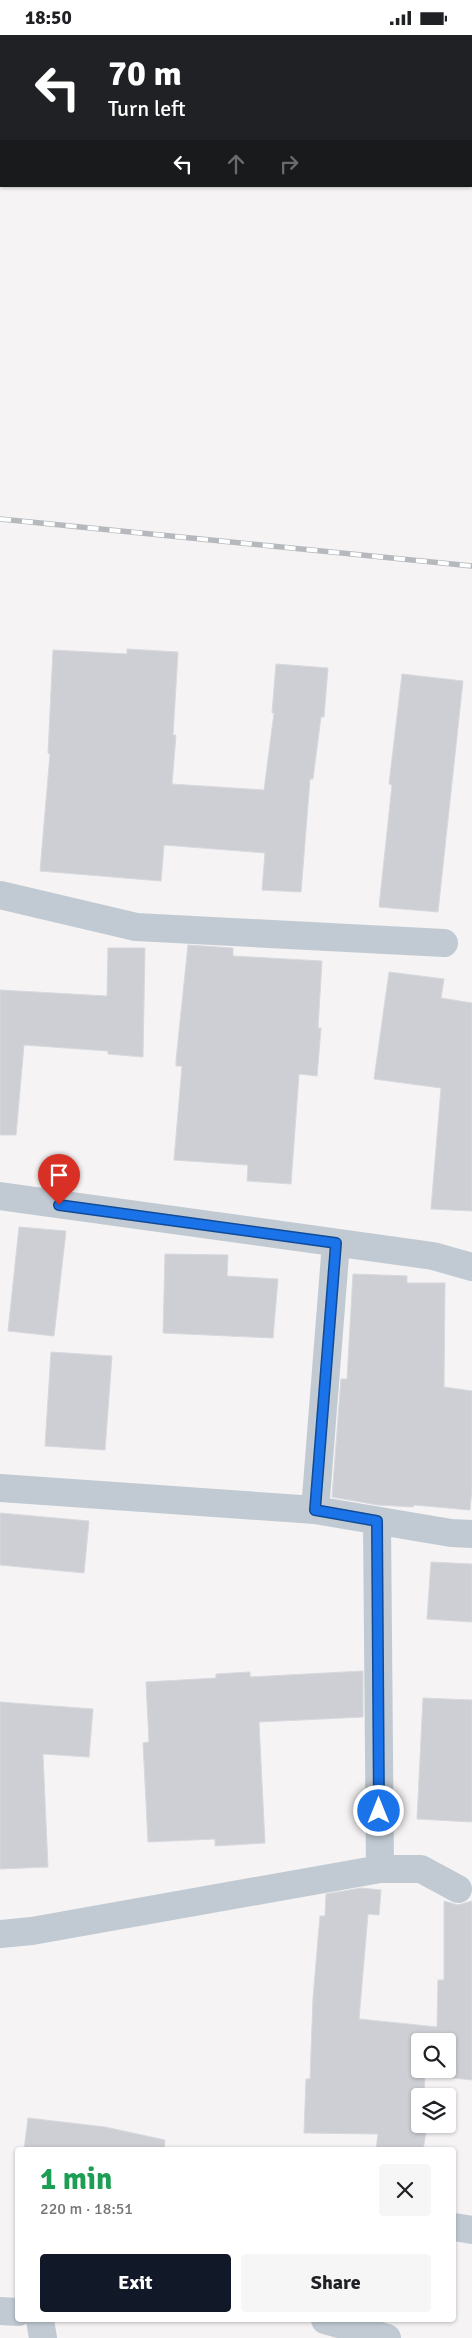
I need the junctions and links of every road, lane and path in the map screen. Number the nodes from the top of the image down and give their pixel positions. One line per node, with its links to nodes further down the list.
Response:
1 (0, 895): 2 (street)
2 (444, 943)
3 (0, 1196): 4 (street)
4 (336, 1243): 5 (street); 7 (street)
5 (472, 1267)
6 (0, 1488): 7 (street)
7 (315, 1510): 8 (street)
8 (377, 1521): 9 (street); 10 (street)
9 (472, 1534)
10 (380, 1869): 11 (street); 12 (street)
11 (458, 1889)
12 (0, 1934)
13 (456, 2227): 14 (street)
14 (472, 2231)
15 (0, 2311): 16 (street)
16 (15, 2312)
17 (40, 2322): 19 (street)
18 (332, 2322): 20 (street)
19 (43, 2338)
20 (387, 2338)

